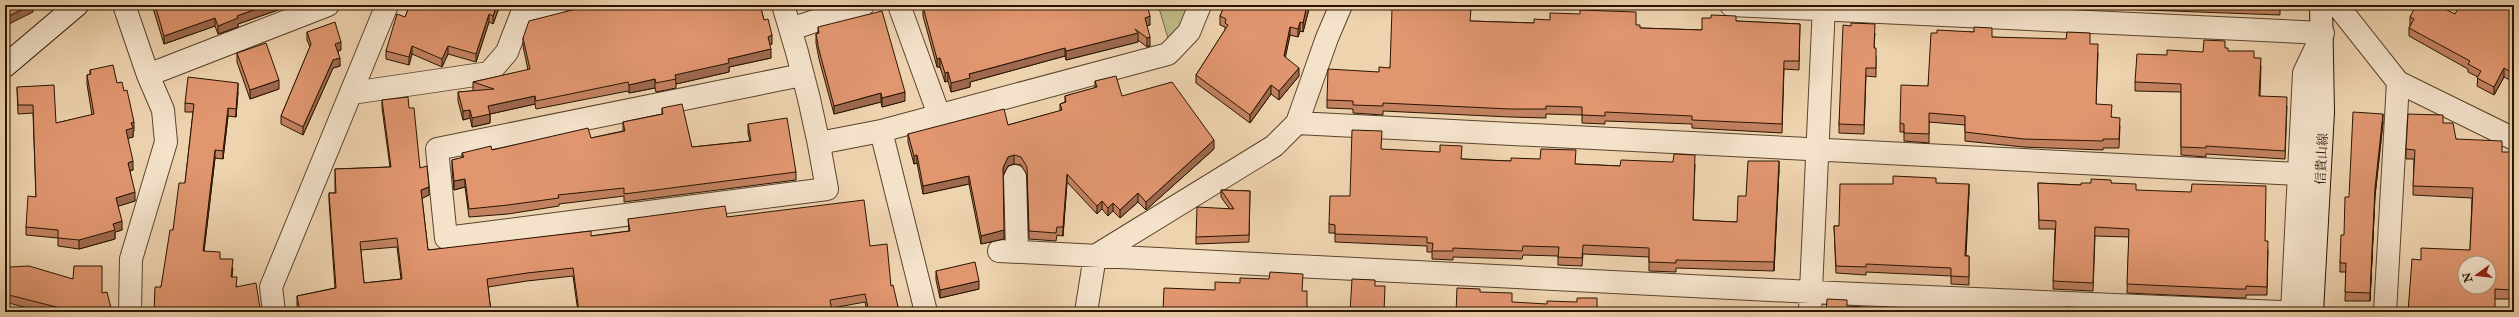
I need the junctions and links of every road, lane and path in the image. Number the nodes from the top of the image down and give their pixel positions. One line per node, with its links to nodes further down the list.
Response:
1 (124, 5): 19 (street)
2 (328, 5): 19 (street)
3 (387, 5): 22 (street)
4 (557, 5): 15 (street)
5 (783, 5): 16 (street)
6 (863, 5): 16 (street)
7 (900, 5): 23 (street)
8 (1200, 5): 23 (street)
9 (1341, 5): 24 (street)
10 (1730, 5): 13 (street)
11 (2321, 5): 17 (street, 信貴山線)
12 (2337, 5): 21 (street)
13 (1824, 7): 17 (street); 28 (street)
14 (68, 8): 18 (street)
15 (523, 9): 22 (street)
16 (791, 29): 20 (street)
17 (2323, 33): 29 (street); 39 (street, 信貴山線)
18 (5, 66)
19 (148, 75): 33 (street)
20 (802, 75): 27 (street); 27 (street)
21 (2398, 82): 26 (street); 40 (street)
22 (352, 93): 34 (street)
23 (939, 115): 25 (street)
24 (1297, 123): 28 (street); 31 (street)
25 (881, 131): 27 (street); 35 (street)
26 (2514, 139)
27 (819, 143)
28 (1818, 150): 29 (street); 32 (street)
29 (2299, 174): 38 (street)
30 (1015, 176): 31 (street)
31 (1095, 256): 32 (street); 36 (street)
32 (1810, 302): 37 (street)
33 (130, 312)
34 (274, 312)
35 (926, 312)
36 (1086, 312)
37 (2282, 312)
38 (2292, 312)
39 (2312, 312)
40 (2385, 312)

